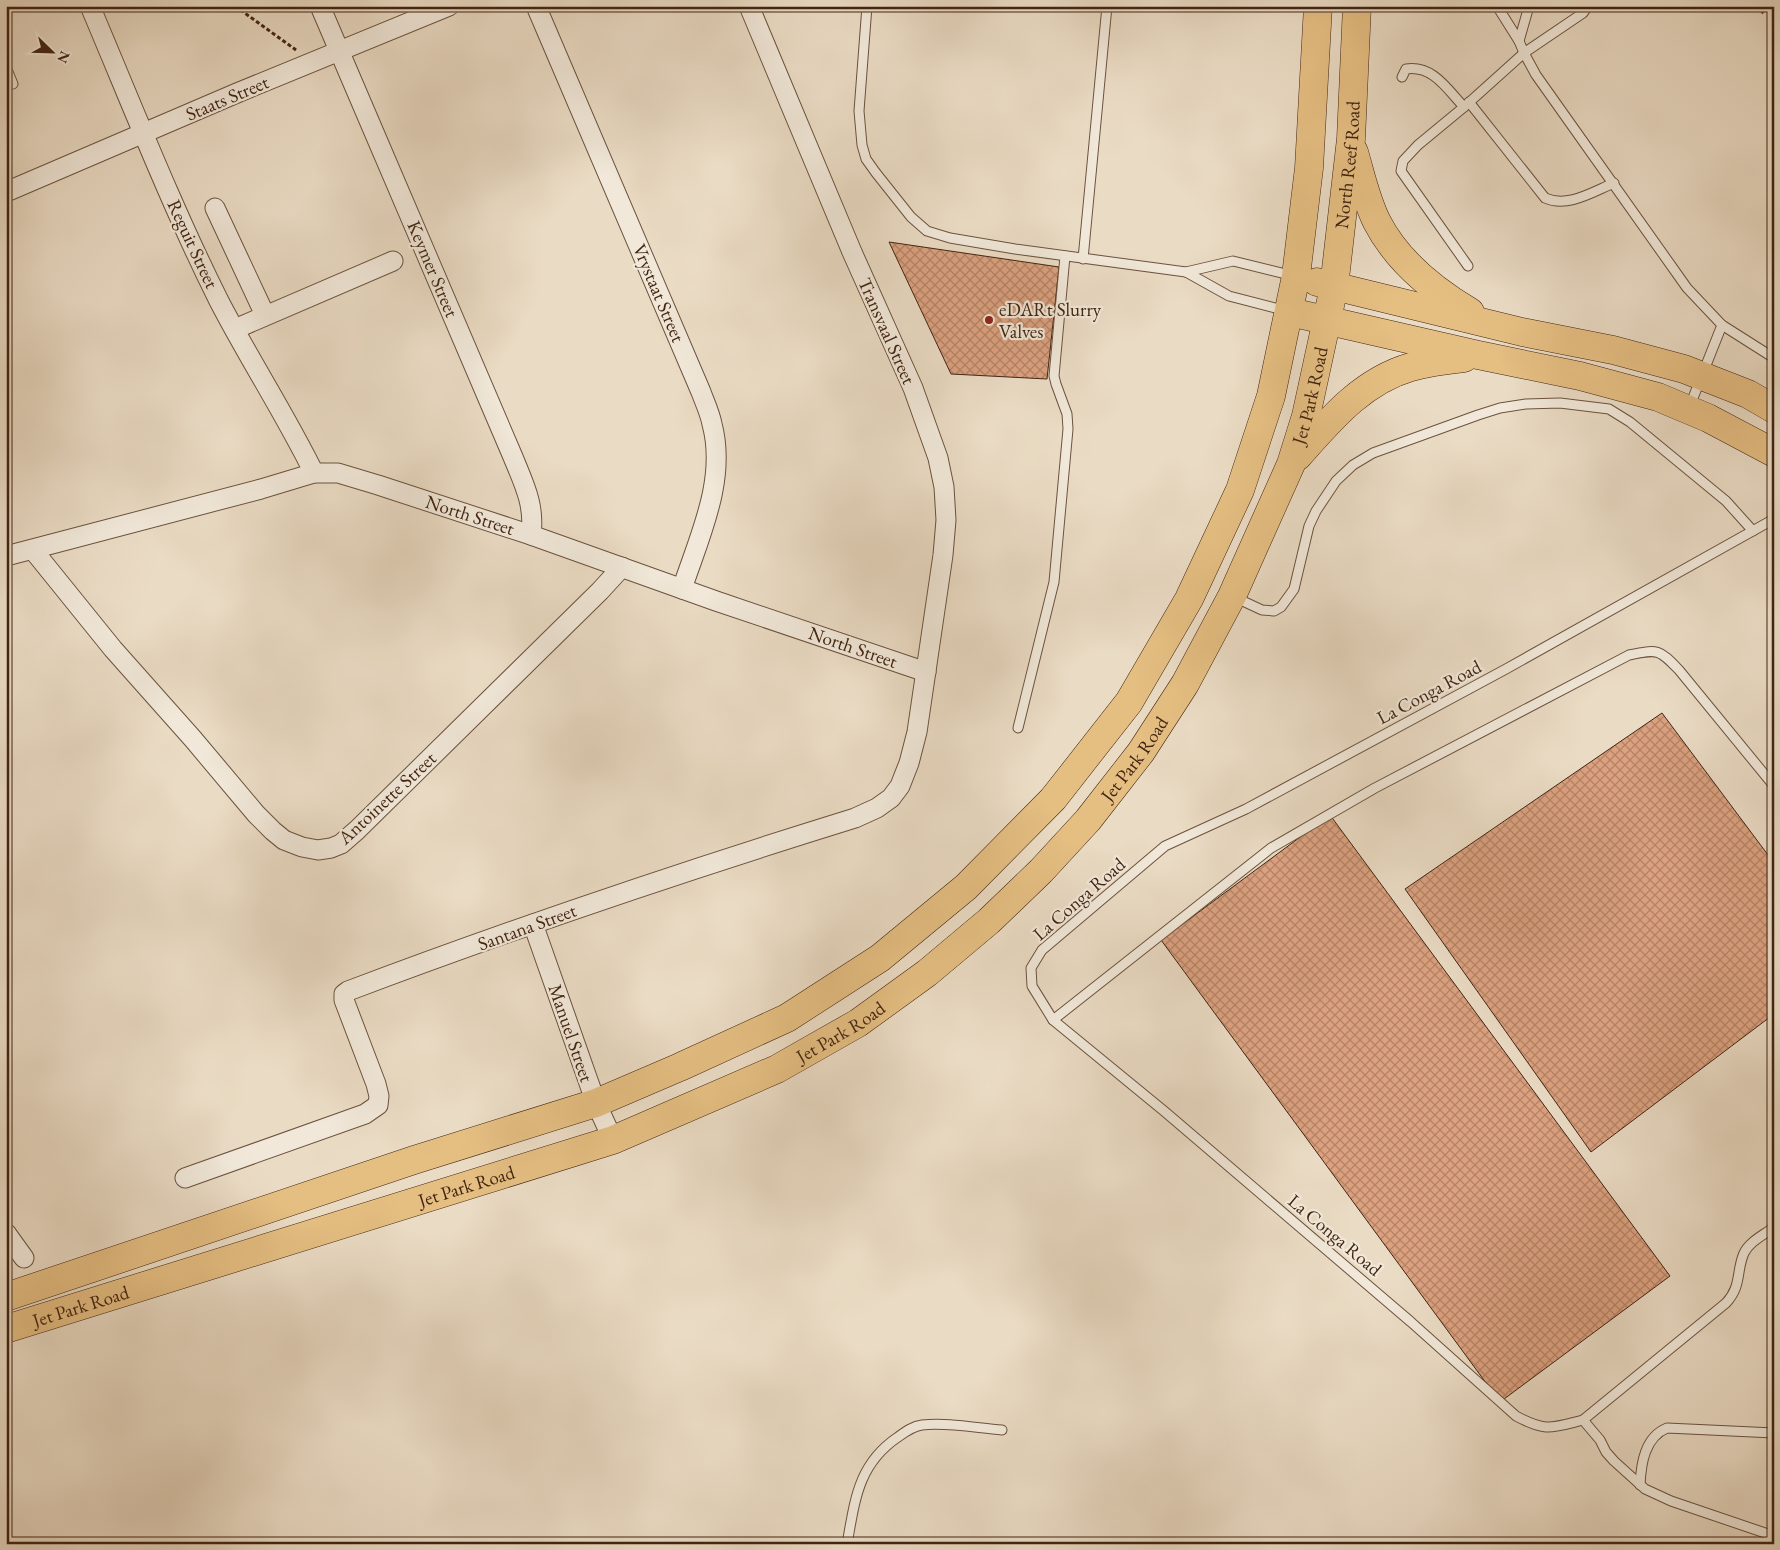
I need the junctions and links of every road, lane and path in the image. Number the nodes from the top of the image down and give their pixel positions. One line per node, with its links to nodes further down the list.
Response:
1 (90, 6): 22 (street, Reguit Street)
2 (234, 6): 17 (path)
3 (320, 6): 15 (street, Keymer Street)
4 (449, 6): 15 (street, Staats Street)
5 (536, 6): 54 (street, Vrystaat Street)
6 (749, 6): 56 (street, Transvaal Street)
7 (866, 6): 27 (lane)
8 (1107, 6): 28 (lane)
9 (1318, 6): 32 (main road, North Reef Road)
10 (1358, 6): 23 (main road, North Reef Road)
11 (1497, 6): 14 (lane)
12 (1529, 6): 14 (lane)
13 (1588, 6): 16 (lane)
14 (1519, 41): 16 (lane)
15 (340, 51): 17 (street, Staats Street); 50 (street, Keymer Street)
16 (1524, 54): 21 (lane); 24 (lane)
17 (312, 62): 22 (street, Staats Street)
18 (6, 67): 20 (lane)
19 (1402, 77): 21 (lane)
20 (13, 84)
21 (1467, 105): 24 (lane); 30 (lane)
22 (144, 132): 25 (street, Staats Street); 39 (street, Reguit Street)
23 (1351, 139): 33 (main road, North Reef Road); 37 (main road)
24 (1614, 183): 38 (lane)
25 (6, 192)
26 (216, 208): 35 (street)
27 (1065, 256): 28 (lane); 57 (lane)
28 (1083, 258): 31 (lane)
29 (393, 261): 35 (street)
30 (1468, 266)
31 (1186, 272): 32 (lane); 34 (lane)
32 (1296, 276): 33 (main road); 34 (main road, North Reef Road)
33 (1334, 288): 36 (main road, North Reef Road); 37 (main road)
34 (1290, 312): 36 (main road, Jet Park Road); 61 (main road, Jet Park Road)
35 (265, 315): 39 (street)
36 (1328, 321): 40 (main road, Jet Park Road); 46 (main road, Jet Park Road)
37 (1487, 322): 42 (main road)
38 (1722, 325): 41 (lane); 42 (lane)
39 (235, 329): 47 (street, Reguit Street)
40 (1478, 355): 43 (main road, Jet Park Road); 46 (main road)
41 (1774, 358)
42 (1701, 375): 43 (lane); 44 (main road)
43 (1688, 409): 45 (main road, Jet Park Road)
44 (1774, 409)
45 (1774, 453)
46 (1291, 464): 55 (main road, Jet Park Road)
47 (314, 473): 50 (street, North Street); 51 (street, North Street)
48 (1774, 519): 49 (lane, La Conga Road)
49 (1753, 531): 55 (lane); 60 (lane, La Conga Road)
50 (531, 535): 53 (street, North Street)
51 (33, 550): 52 (street, North Street); 53 (street, Antoinette Street)
52 (6, 556)
53 (622, 567): 54 (street, North Street)
54 (682, 589): 56 (street, North Street)
55 (1232, 596): 62 (main road, Jet Park Road)
56 (926, 672): 59 (street, Santana Street)
57 (1018, 728)
58 (1774, 786): 60 (lane)
59 (533, 924): 61 (street, Manuel Street); 63 (street, Santana Street)
60 (1053, 1020): 69 (lane, La Conga Road)
61 (596, 1103): 62 (street, Manuel Street); 67 (main road, Jet Park Road)
62 (613, 1140): 68 (main road, Jet Park Road)
63 (186, 1178)
64 (1774, 1228): 69 (lane)
65 (6, 1233): 66 (street)
66 (24, 1258)
67 (6, 1297)
68 (6, 1329)
69 (1583, 1420): 72 (lane)
70 (1002, 1430): 74 (lane)
71 (1774, 1433): 72 (lane)
72 (1640, 1485): 73 (lane)
73 (1774, 1536)
74 (847, 1544)

